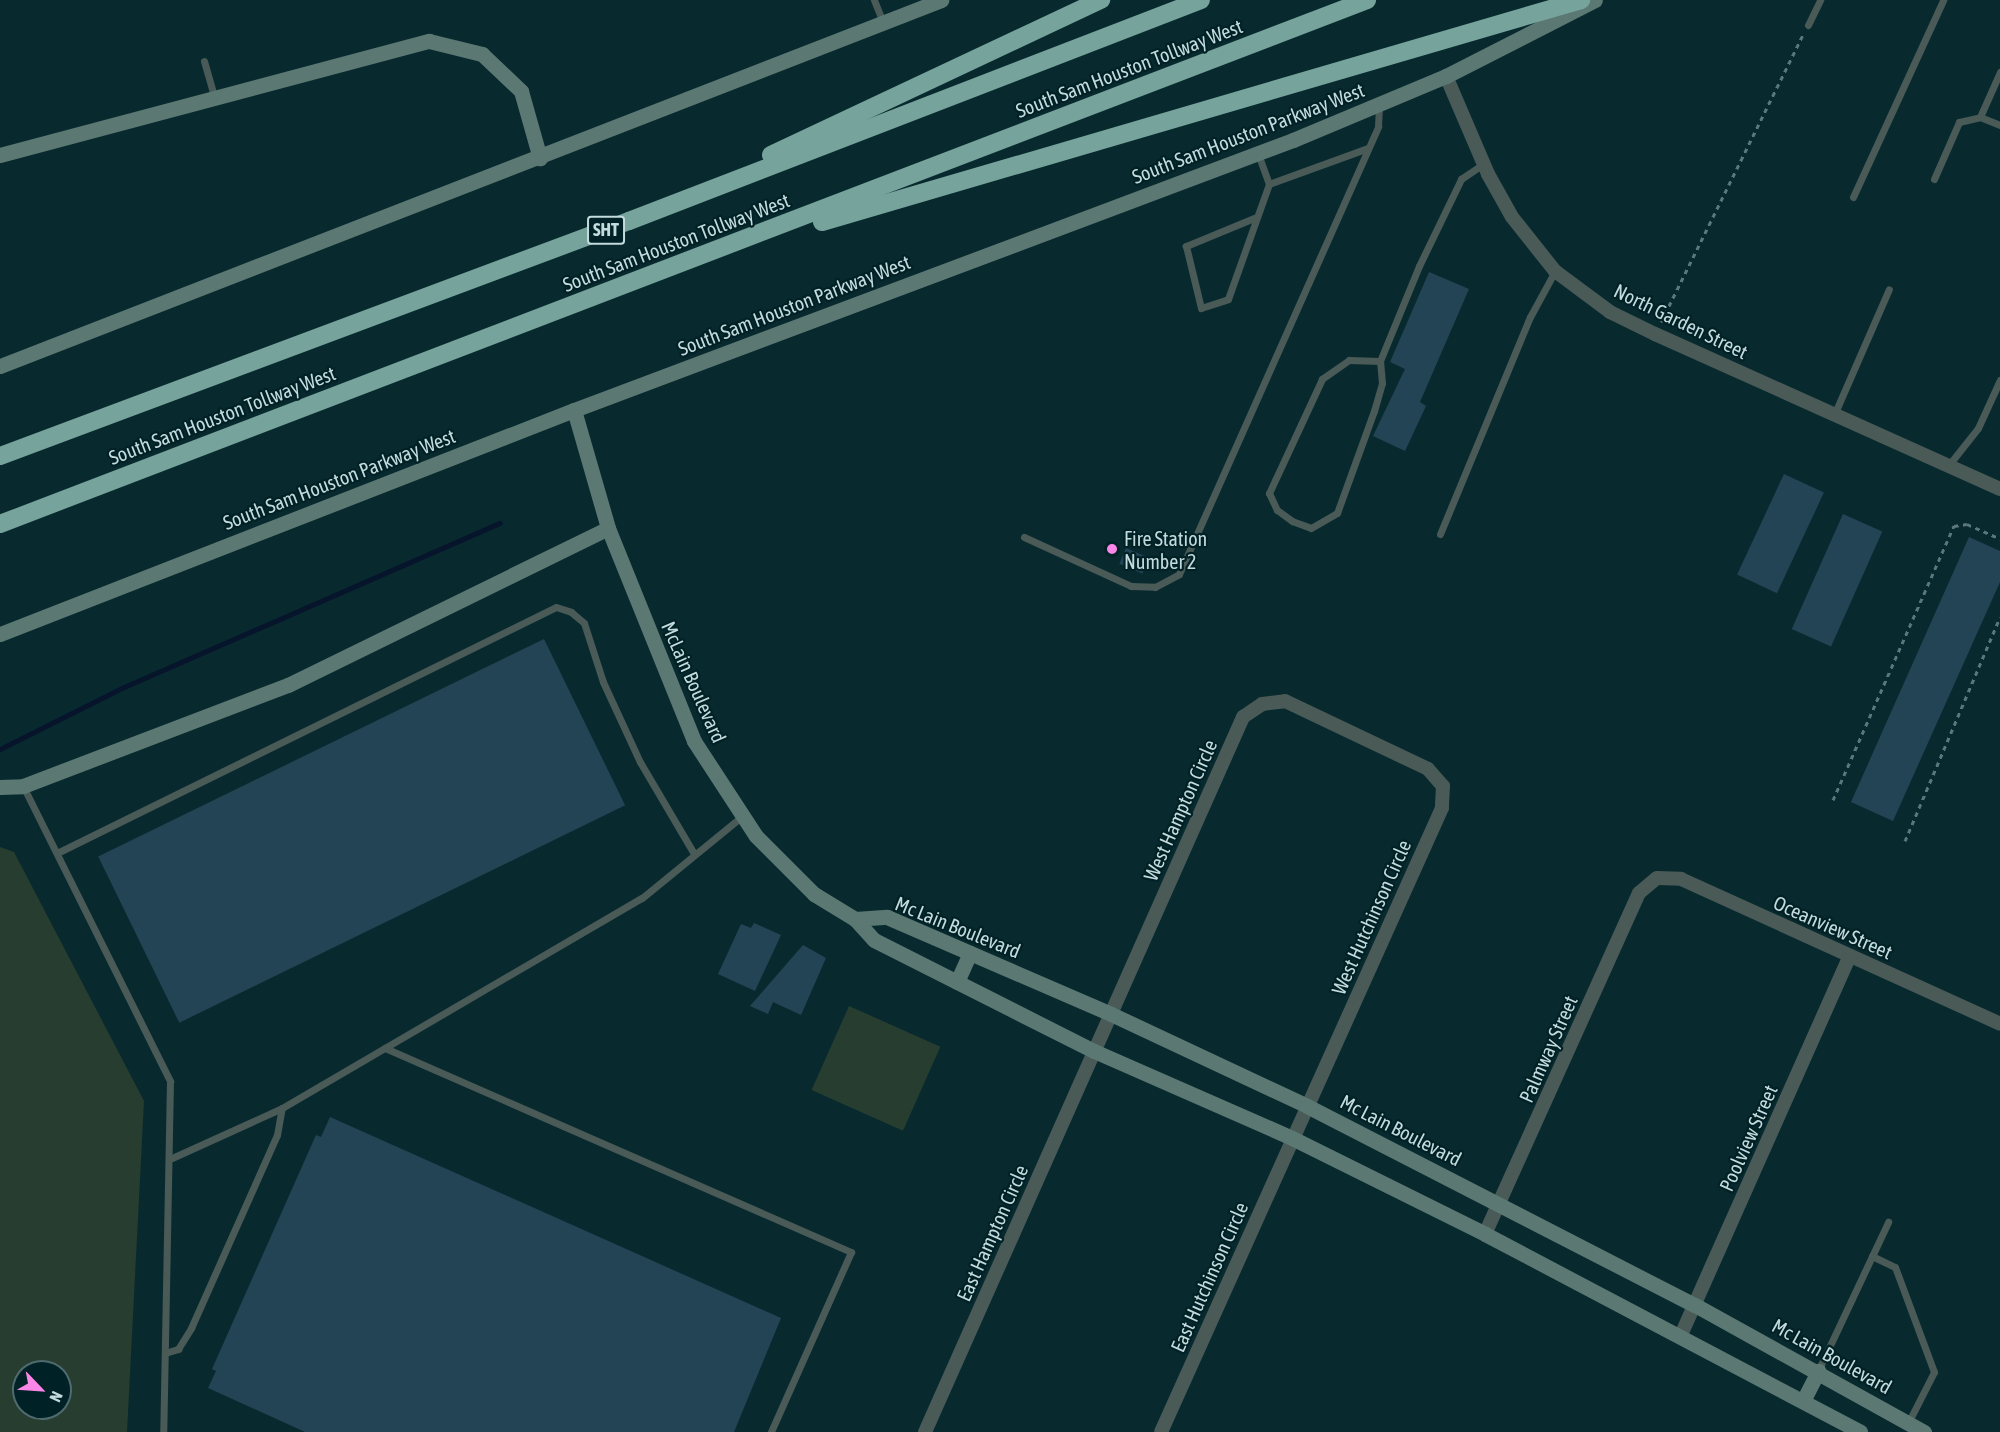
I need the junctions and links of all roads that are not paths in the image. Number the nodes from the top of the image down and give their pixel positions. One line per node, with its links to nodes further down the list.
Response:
1 (874, 0): 10 (lane)
2 (941, 0): 10 (main road)
3 (1101, 0): 28 (highway)
4 (1201, 0): 28 (highway, South Sam Houston Tollway West / SHT)
5 (1367, 0): 29 (highway, South Sam Houston Tollway West)
6 (1581, 0): 29 (highway)
7 (1595, 0): 14 (main road, South Sam Houston Parkway West)
8 (1820, 0): 11 (lane)
9 (1943, 0): 26 (lane)
10 (883, 22): 22 (main road)
11 (1808, 25)
12 (204, 61): 15 (lane)
13 (2000, 72): 17 (lane)
14 (1446, 76): 16 (main road, South Sam Houston Parkway West); 23 (street, North Garden Street)
15 (215, 100): 21 (main road); 22 (main road)
16 (1379, 104): 19 (lane); 20 (main road, South Sam Houston Parkway West)
17 (1980, 117): 18 (lane); 24 (lane)
18 (2000, 125)
19 (1368, 148): 25 (lane); 43 (lane)
20 (1258, 153): 25 (lane); 35 (main road, South Sam Houston Parkway West)
21 (0, 155)
22 (540, 158): 33 (main road)
23 (1483, 164): 30 (street, North Garden Street); 32 (lane)
24 (1934, 180)
25 (1269, 184): 27 (lane)
26 (1852, 197)
27 (1254, 218): 27 (lane)
28 (629, 221): 37 (highway, South Sam Houston Tollway West / SHT)
29 (702, 256): 40 (highway, South Sam Houston Tollway West)
30 (1555, 271): 36 (street, North Garden Street); 42 (lane)
31 (1889, 289): 36 (lane)
32 (1380, 361): 32 (lane)
33 (0, 366)
34 (2000, 380): 38 (lane)
35 (574, 411): 41 (main road, McLain Boulevard); 44 (main road, South Sam Houston Parkway West)
36 (1834, 415): 38 (street, North Garden Street)
37 (4, 454)
38 (1948, 466): 39 (street, North Garden Street)
39 (2000, 489)
40 (0, 524)
41 (608, 528): 46 (main road); 48 (main road, McLain Boulevard)
42 (1440, 534)
43 (1024, 537)
44 (0, 634)
45 (1373, 744): 56 (street, West Hampton Circle); 60 (street, West Hutchinson Circle)
46 (23, 786): 47 (main road); 50 (lane)
47 (0, 787)
48 (741, 817): 49 (lane); 52 (main road, McLain Boulevard)
49 (693, 852): 50 (lane); 58 (lane)
50 (57, 853): 63 (lane)
51 (1649, 882): 54 (street, Oceanview Street); 64 (street, Palmway Street)
52 (855, 919): 53 (main road, Mc Lain Boulevard); 55 (main road)
53 (970, 953): 55 (main road); 56 (main road, Mc Lain Boulevard)
54 (1850, 956): 57 (street, Oceanview Street); 68 (street, Poolview Street)
55 (957, 982): 59 (main road)
56 (1111, 1014): 59 (street, West Hampton Circle); 60 (main road, Mc Lain Boulevard)
57 (2000, 1024)
58 (385, 1048): 61 (lane); 75 (lane)
59 (1094, 1051): 62 (main road); 76 (street, East Hampton Circle)
60 (1307, 1106): 62 (street, West Hutchinson Circle); 64 (main road, Mc Lain Boulevard)
61 (282, 1108): 63 (lane); 70 (lane)
62 (1292, 1138): 66 (main road); 77 (street, East Hutchinson Circle)
63 (172, 1158): 70 (lane)
64 (1499, 1203): 66 (street, Palmway Street); 68 (main road, Mc Lain Boulevard)
65 (1888, 1222): 67 (lane)
66 (1485, 1234): 69 (main road)
67 (1872, 1256): 71 (lane); 73 (lane)
68 (1695, 1305): 69 (street, Poolview Street); 71 (main road, Mc Lain Boulevard)
69 (1681, 1335): 72 (main road)
70 (165, 1353): 74 (lane)
71 (1818, 1371): 72 (main road); 73 (main road, Mc Lain Boulevard)
72 (1803, 1401): 78 (main road)
73 (1906, 1428): 79 (main road, Mc Lain Boulevard)
74 (164, 1432)
75 (771, 1432)
76 (925, 1432)
77 (1161, 1432)
78 (1860, 1432)
79 (1924, 1432)

